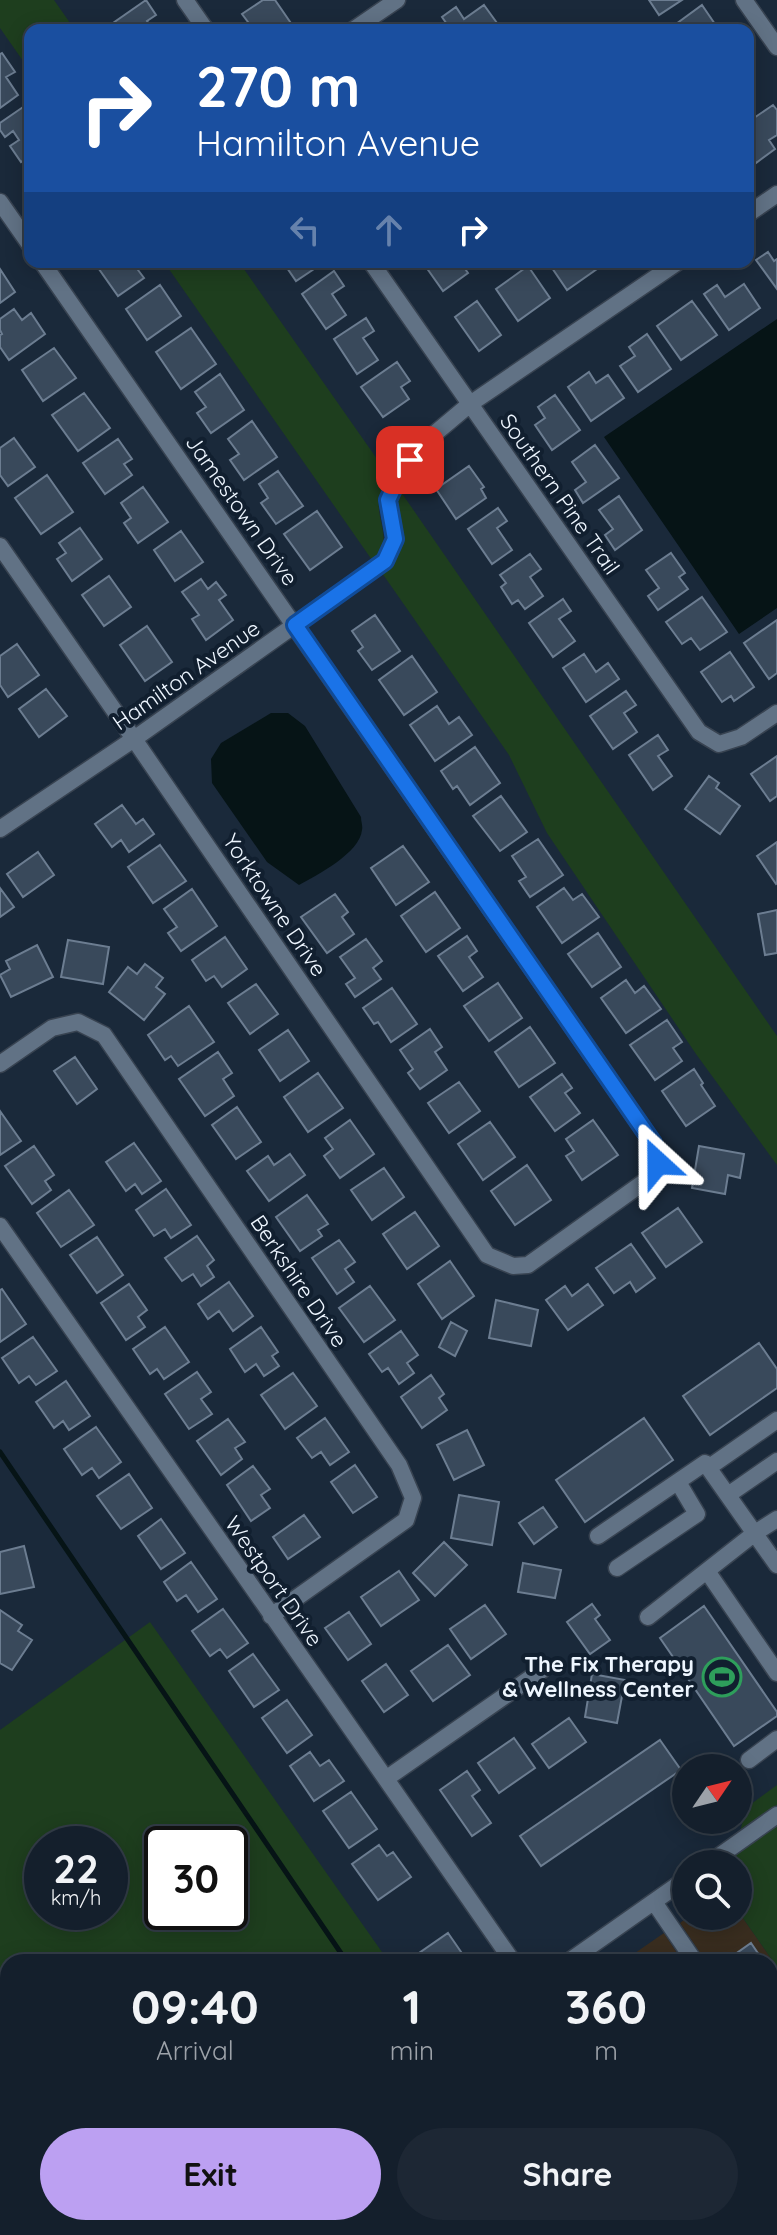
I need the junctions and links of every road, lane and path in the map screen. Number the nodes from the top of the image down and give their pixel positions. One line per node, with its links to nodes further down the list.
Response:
1 (185, 0): 4 (street)
2 (397, 0): 5 (street)
3 (744, 0): 6 (street)
4 (202, 24)
5 (362, 24)
6 (777, 47)
7 (777, 194): 9 (street)
8 (0, 202): 10 (street)
9 (754, 210)
10 (24, 236)
11 (46, 268): 16 (street, Jamestown Drive)
12 (375, 268): 14 (street, Southern Pine Trail)
13 (669, 268): 14 (street, Hamilton Avenue)
14 (470, 404): 16 (street, Hamilton Avenue); 17 (street, Southern Pine Trail)
15 (0, 546): 18 (street, Yorktowne Drive)
16 (295, 625): 18 (street, Hamilton Avenue); 22 (street, Jamestown Drive)
17 (777, 713)
18 (134, 739): 19 (street, Hamilton Avenue); 22 (street, Yorktowne Drive)
19 (0, 829)
20 (0, 1064): 34 (street, Berkshire Drive)
21 (0, 1226): 34 (street, Westport Drive)
22 (528, 1265)
23 (777, 1420): 25 (street)
24 (777, 1461): 27 (street)
25 (708, 1468): 26 (street); 27 (street)
26 (678, 1482): 30 (street); 32 (street)
27 (728, 1495): 29 (street)
28 (777, 1519): 29 (street)
29 (755, 1533): 31 (street); 33 (street)
30 (598, 1536)
31 (777, 1565)
32 (617, 1568)
33 (707, 1571): 35 (street); 37 (street)
34 (271, 1616): 40 (street, Westport Drive)
35 (648, 1617)
36 (542, 1670): 40 (street)
37 (777, 1673)
38 (777, 1739): 39 (street)
39 (752, 1758)
40 (387, 1778): 45 (street, Westport Drive)
41 (777, 1815): 42 (street)
42 (728, 1850)
43 (672, 1889): 44 (street)
44 (654, 1902): 46 (street); 47 (street)
45 (508, 1954)
46 (579, 1954)
47 (690, 1954)

